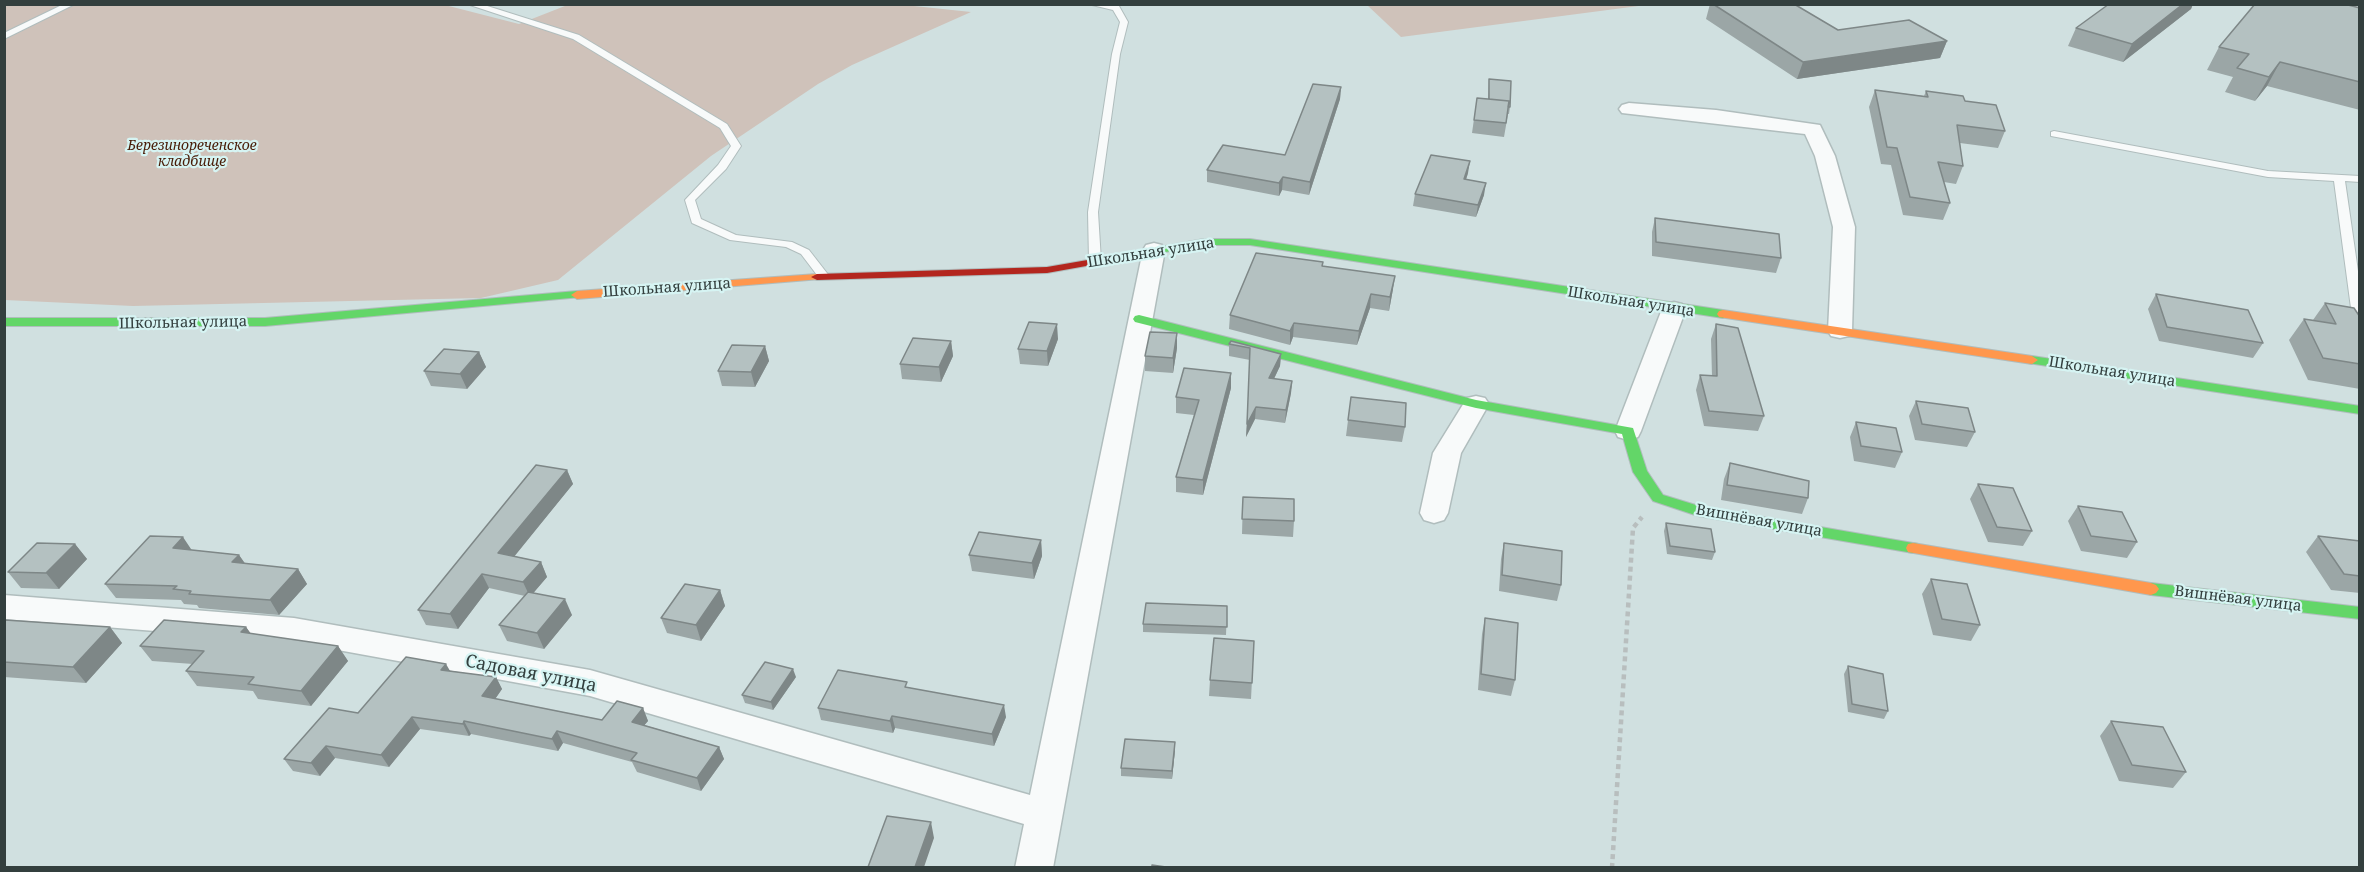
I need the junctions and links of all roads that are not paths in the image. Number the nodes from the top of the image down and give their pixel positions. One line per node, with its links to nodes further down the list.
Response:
1 (71, 4): 4 (lane)
2 (471, 4): 11 (lane)
3 (1092, 4): 10 (lane)
4 (4, 37)
5 (1629, 109): 16 (street)
6 (2054, 134): 7 (lane)
7 (2339, 178): 8 (lane); 15 (lane)
8 (2360, 179)
9 (1154, 250): 10 (street, Школьная улица); 12 (street, Школьная улица); 13 (street)
10 (1095, 261): 11 (street, Школьная улица)
11 (824, 277): 14 (street, Школьная улица)
12 (1674, 309): 16 (street, Школьная улица); 19 (street)
13 (1139, 319): 17 (street); 23 (street)
14 (4, 322)
15 (2359, 323)
16 (1840, 331): 18 (street, Школьная улица)
17 (1476, 404): 19 (street); 20 (street)
18 (2360, 410)
19 (1628, 430): 22 (street, Вишнёвая улица)
20 (1434, 513)
21 (4, 607): 23 (street, Садовая улица)
22 (2360, 613)
23 (1044, 814): 24 (street)
24 (1034, 867)

